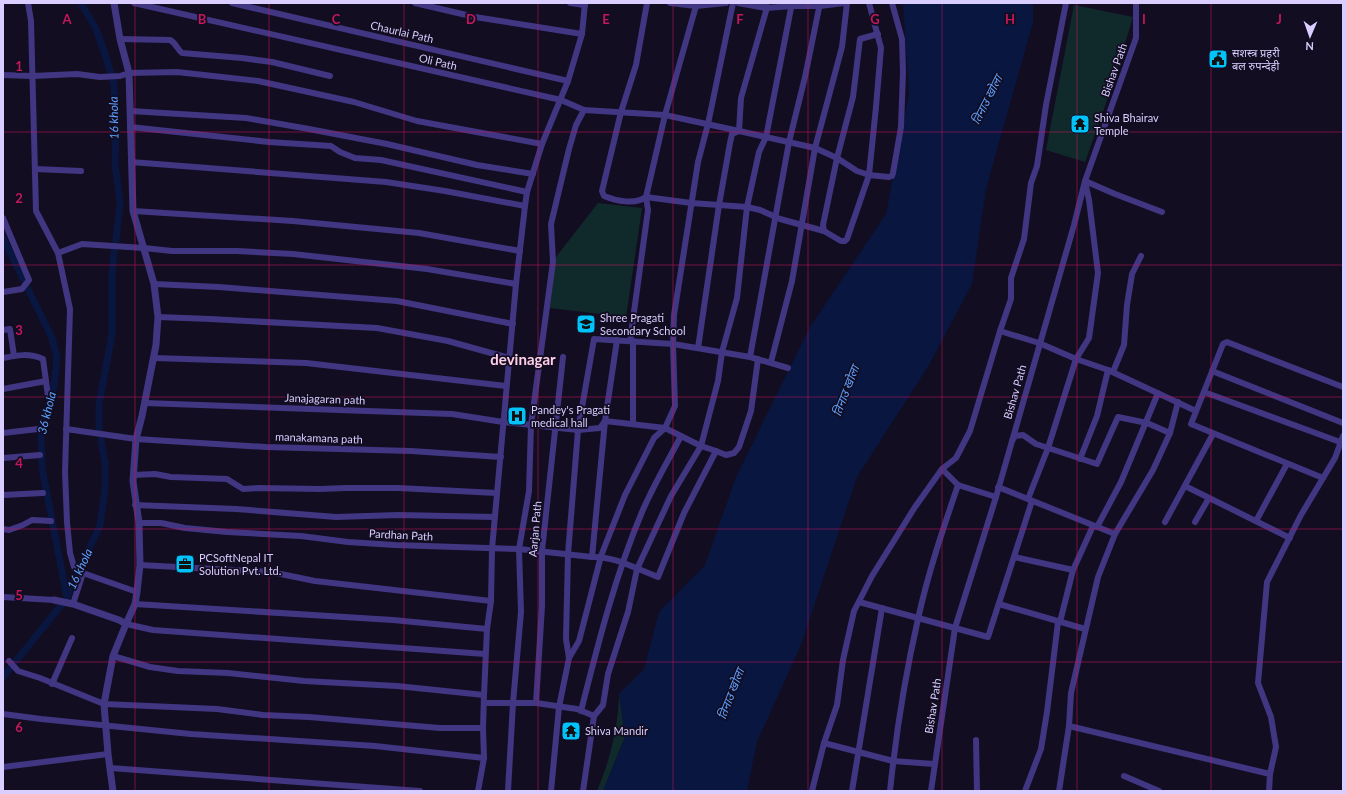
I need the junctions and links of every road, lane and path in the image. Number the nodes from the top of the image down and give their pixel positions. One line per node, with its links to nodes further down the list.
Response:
1 (28, 3): 27 (street)
2 (114, 3): 24 (street)
3 (134, 3): 30 (street, Oli Path)
4 (232, 3): 29 (street, Chaurlai Path)
5 (415, 3): 22 (street)
6 (570, 3): 17 (street)
7 (647, 3): 33 (street)
8 (670, 3): 19 (street)
9 (726, 3): 19 (street)
10 (733, 3): 35 (street)
11 (738, 3): 21 (street)
12 (844, 3): 20 (street); 41 (street)
13 (869, 3): 23 (street)
14 (892, 3): 47 (street, Oli Path)
15 (1066, 3): 71 (street)
16 (1136, 3): 48 (street, Bishav Path)
17 (585, 4): 22 (street)
18 (792, 4): 20 (street); 21 (street); 38 (street)
19 (696, 5): 34 (street)
20 (820, 5): 39 (street)
21 (766, 6): 37 (street)
22 (582, 34): 29 (street)
23 (878, 34): 42 (street); 47 (street)
24 (120, 39): 25 (street); 28 (street)
25 (129, 73): 27 (street); 32 (street); 40 (street)
26 (3, 75): 27 (street)
27 (32, 76): 44 (street)
28 (330, 76)
29 (568, 81): 30 (street)
30 (561, 100): 31 (street, Oli Path); 40 (street)
31 (584, 110): 33 (street, Oli Path); 105 (street)
32 (130, 112): 36 (street); 46 (street)
33 (621, 112): 34 (street, Oli Path); 50 (street)
34 (664, 115): 35 (street, Oli Path); 50 (street)
35 (708, 124): 37 (street, Oli Path); 51 (street)
36 (130, 127): 43 (street); 49 (street)
37 (739, 131): 38 (street, Oli Path); 52 (street)
38 (766, 138): 39 (street, Oli Path); 54 (street)
39 (789, 142): 41 (street, Oli Path); 57 (street)
40 (542, 144): 46 (street)
41 (815, 148): 42 (street, Oli Path); 59 (street)
42 (837, 158): 47 (street, Oli Path); 60 (street)
43 (131, 162): 53 (street); 55 (street)
44 (35, 169): 45 (street); 63 (street)
45 (81, 171)
46 (533, 174): 49 (street)
47 (869, 175): 60 (street)
48 (1084, 181): 56 (street); 74 (street, Bishav Path); 85 (street)
49 (527, 192): 53 (street)
50 (646, 197): 51 (street); 73 (street)
51 (691, 203): 52 (street); 75 (street)
52 (719, 205): 54 (street); 76 (street)
53 (525, 206): 62 (street)
54 (747, 207): 57 (street); 77 (street)
55 (133, 211): 61 (street); 62 (street)
56 (1162, 212)
57 (776, 216): 59 (street); 80 (street)
58 (3, 218): 67 (street)
59 (802, 226): 60 (street); 86 (street)
60 (824, 232)
61 (144, 248): 63 (street); 65 (street); 66 (street)
62 (520, 251): 66 (street)
63 (58, 253): 109 (street)
64 (1140, 256): 88 (street)
65 (154, 284): 68 (street); 69 (street)
66 (516, 284): 69 (street)
67 (3, 292)
68 (158, 317): 82 (street); 83 (street)
69 (513, 324): 83 (street)
70 (3, 330): 78 (street)
71 (1000, 331): 74 (street); 126 (street)
72 (617, 340): 73 (street); 100 (street); 110 (street)
73 (631, 341): 75 (street); 103 (street)
74 (1039, 343): 85 (street); 117 (street, Bishav Path)
75 (673, 344): 76 (street); 107 (street)
76 (698, 348): 77 (street)
77 (722, 352): 80 (street); 118 (street)
78 (14, 356): 81 (street); 90 (street)
79 (563, 357): 106 (street, Aarjan Path)
80 (750, 357): 84 (street)
81 (3, 358)
82 (153, 358): 91 (street); 98 (street)
83 (509, 358): 91 (street)
84 (758, 359): 86 (street); 120 (street)
85 (1076, 359): 88 (street); 119 (street)
86 (771, 362): 87 (street)
87 (788, 368)
88 (1110, 371): 95 (street); 124 (street)
89 (1212, 371): 92 (street); 94 (street); 104 (street)
90 (46, 382): 93 (street); 96 (street)
91 (506, 386): 101 (street)
92 (1343, 387)
93 (3, 389)
94 (1204, 392): 99 (street); 116 (street)
95 (1158, 393): 97 (street); 102 (street)
96 (48, 396)
97 (1178, 402): 99 (street); 112 (street)
98 (145, 403): 101 (street, Janajagaran path); 115 (street)
99 (1196, 411): 113 (street)
100 (605, 420): 103 (street); 110 (street, Janajagaran path); 154 (street)
101 (503, 422): 105 (street, Janajagaran path); 122 (street)
102 (1147, 422): 112 (street); 124 (street); 145 (street)
103 (633, 423): 107 (street)
104 (1343, 423)
105 (532, 425): 106 (street, Janajagaran path); 150 (street)
106 (556, 427): 110 (street, Janajagaran path); 151 (street, Aarjan Path)
107 (665, 428): 114 (street); 153 (street)
108 (38, 429): 111 (street)
109 (66, 429): 115 (street, manakamana path); 160 (street)
110 (578, 430): 152 (street)
111 (3, 433)
112 (1170, 433): 147 (street)
113 (1213, 434): 125 (street); 130 (street)
114 (681, 436): 118 (street); 156 (street)
115 (136, 439): 122 (street, manakamana path); 127 (street)
116 (1342, 439): 128 (street)
117 (1011, 442): 119 (street); 131 (street, Bishav Path)
118 (701, 446): 120 (street); 158 (street)
119 (1048, 448): 124 (street); 137 (street)
120 (716, 451): 158 (street, Pardhan Path)
121 (40, 455): 123 (street)
122 (501, 457): 133 (street)
123 (3, 458)
124 (1080, 459)
125 (1288, 464): 128 (street); 141 (street)
126 (942, 469): 129 (street); 165 (street)
127 (133, 475): 133 (street); 138 (street)
128 (1323, 478): 148 (street)
129 (958, 485): 135 (street); 170 (street)
130 (1185, 486): 136 (street); 142 (street)
131 (998, 487): 135 (street, Bishav Path); 137 (street)
132 (43, 493): 134 (street)
133 (497, 493): 139 (street)
134 (3, 495)
135 (996, 497): 173 (street, Bishav Path)
136 (1209, 498): 141 (street); 143 (street)
137 (1030, 500): 145 (street); 155 (street)
138 (135, 505): 139 (street); 144 (street)
139 (495, 518): 149 (street)
140 (51, 521): 146 (street)
141 (1256, 521): 148 (street)
142 (1165, 522)
143 (1196, 522)
144 (139, 523): 149 (street, Pardhan Path); 157 (street)
145 (1095, 526): 147 (street); 159 (street)
146 (3, 529)
147 (1115, 534): 175 (street)
148 (1290, 538): 203 (street)
149 (492, 549): 150 (street, Pardhan Path); 164 (street)
150 (519, 549): 151 (street, Pardhan Path); 184 (street)
151 (542, 551): 152 (street, Pardhan Path); 185 (street, Aarjan Path)
152 (568, 554): 154 (street, Pardhan Path); 179 (street)
153 (601, 556): 154 (street, Pardhan Path); 156 (street, Pardhan Path); 179 (street)
154 (592, 557)
155 (1014, 557): 159 (street); 168 (street)
156 (623, 562): 158 (street, Pardhan Path); 188 (street)
157 (140, 565): 161 (street); 164 (street)
158 (637, 569): 190 (street)
159 (1073, 570): 171 (street)
160 (83, 573): 161 (street); 166 (street)
161 (137, 592): 167 (street)
162 (3, 597): 163 (street)
163 (54, 600): 166 (street)
164 (491, 601): 174 (street)
165 (859, 602): 169 (street); 195 (street)
166 (70, 604): 172 (street)
167 (135, 604): 172 (street); 174 (street)
168 (999, 604): 171 (street); 173 (street)
169 (882, 608): 170 (street); 196 (street)
170 (918, 618): 173 (street); 199 (street)
171 (1059, 622): 175 (street); 216 (street)
172 (126, 624): 177 (street); 178 (street)
173 (955, 628): 200 (street, Bishav Path)
174 (486, 629): 177 (street)
175 (1085, 630): 192 (street)
176 (72, 638): 181 (street)
177 (485, 654): 182 (street)
178 (113, 656): 182 (street); 186 (street)
179 (569, 658): 187 (street)
180 (9, 661): 181 (street)
181 (52, 684): 186 (street)
182 (484, 695): 183 (street)
183 (484, 703): 184 (street); 193 (street)
184 (512, 703): 185 (street); 208 (street)
185 (536, 703): 187 (street)
186 (104, 704): 191 (street); 193 (street)
187 (559, 707): 188 (street); 209 (street)
188 (581, 711): 190 (street)
189 (3, 714): 191 (street)
190 (594, 716): 210 (street)
191 (106, 726): 197 (street); 198 (street)
192 (1069, 726): 203 (street); 217 (street)
193 (483, 728): 198 (street)
194 (976, 740): 215 (street)
195 (824, 743): 196 (street); 211 (street)
196 (858, 751): 199 (street); 212 (street)
197 (108, 754): 201 (street); 202 (street)
198 (484, 758): 207 (street)
199 (894, 761): 200 (street); 213 (street)
200 (934, 764): 214 (street, Bishav Path)
201 (3, 767)
202 (110, 768): 205 (street); 206 (street)
203 (1270, 774): 219 (street)
204 (1124, 776): 218 (street)
205 (113, 791)
206 (420, 791)
207 (478, 791)
208 (508, 791)
209 (551, 791)
210 (583, 791)
211 (812, 791)
212 (852, 791)
213 (890, 791)
214 (931, 791)
215 (977, 791)
216 (1025, 791)
217 (1059, 791)
218 (1159, 791)
219 (1269, 791)

